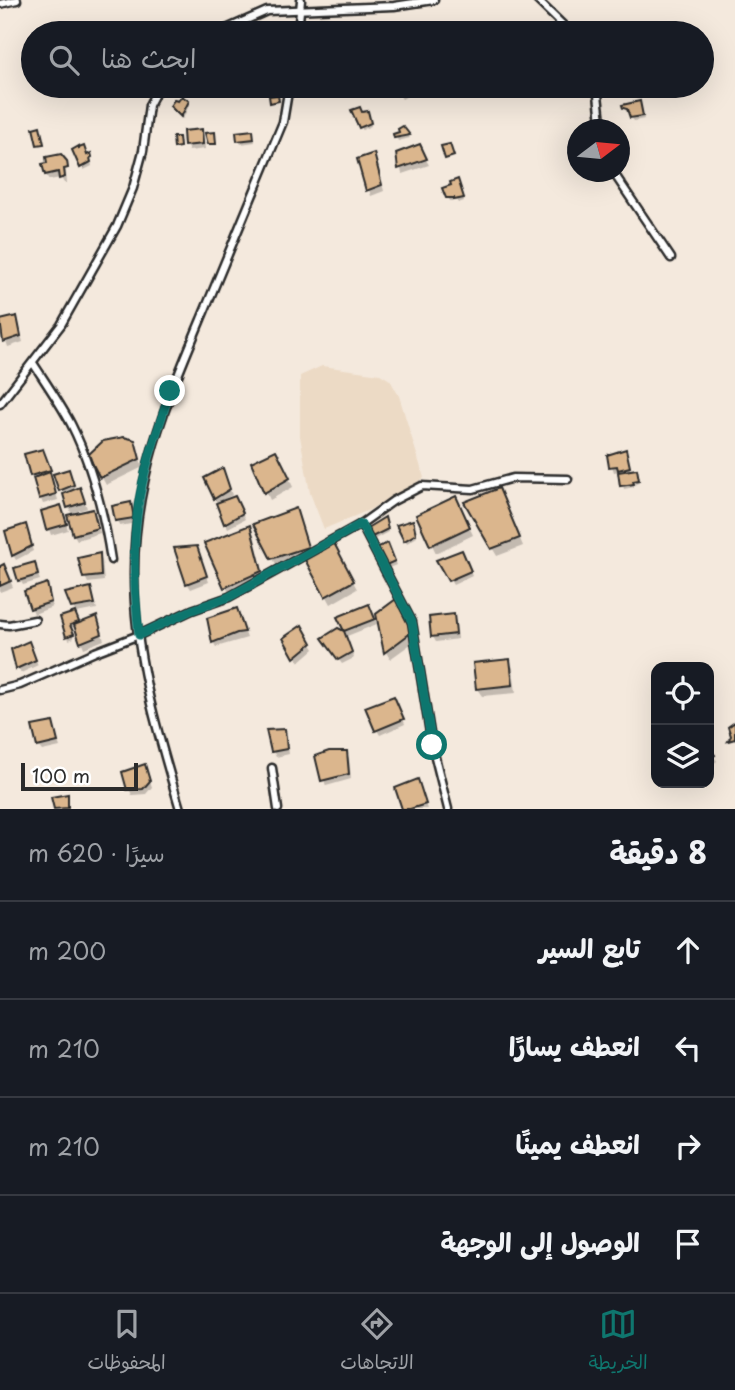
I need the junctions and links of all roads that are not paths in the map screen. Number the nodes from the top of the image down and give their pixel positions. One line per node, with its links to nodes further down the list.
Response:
1 (18, 0): 5 (street)
2 (301, 0): 6 (street)
3 (434, 0): 6 (street)
4 (537, 0): 9 (street)
5 (0, 5)
6 (300, 10): 7 (street); 8 (street)
7 (244, 21)
8 (299, 21)
9 (559, 21)
10 (153, 98): 16 (street)
11 (287, 98): 23 (street)
12 (598, 98): 13 (street)
13 (601, 119)
14 (620, 182): 15 (street)
15 (671, 258)
16 (33, 363): 17 (street); 20 (street)
17 (0, 404)
18 (568, 479): 19 (street)
19 (361, 524): 23 (street); 28 (street)
20 (111, 561)
21 (35, 620): 22 (street)
22 (0, 624)
23 (139, 635): 24 (street); 26 (street)
24 (0, 690)
25 (272, 768): 27 (street)
26 (180, 809)
27 (278, 809)
28 (448, 809)

